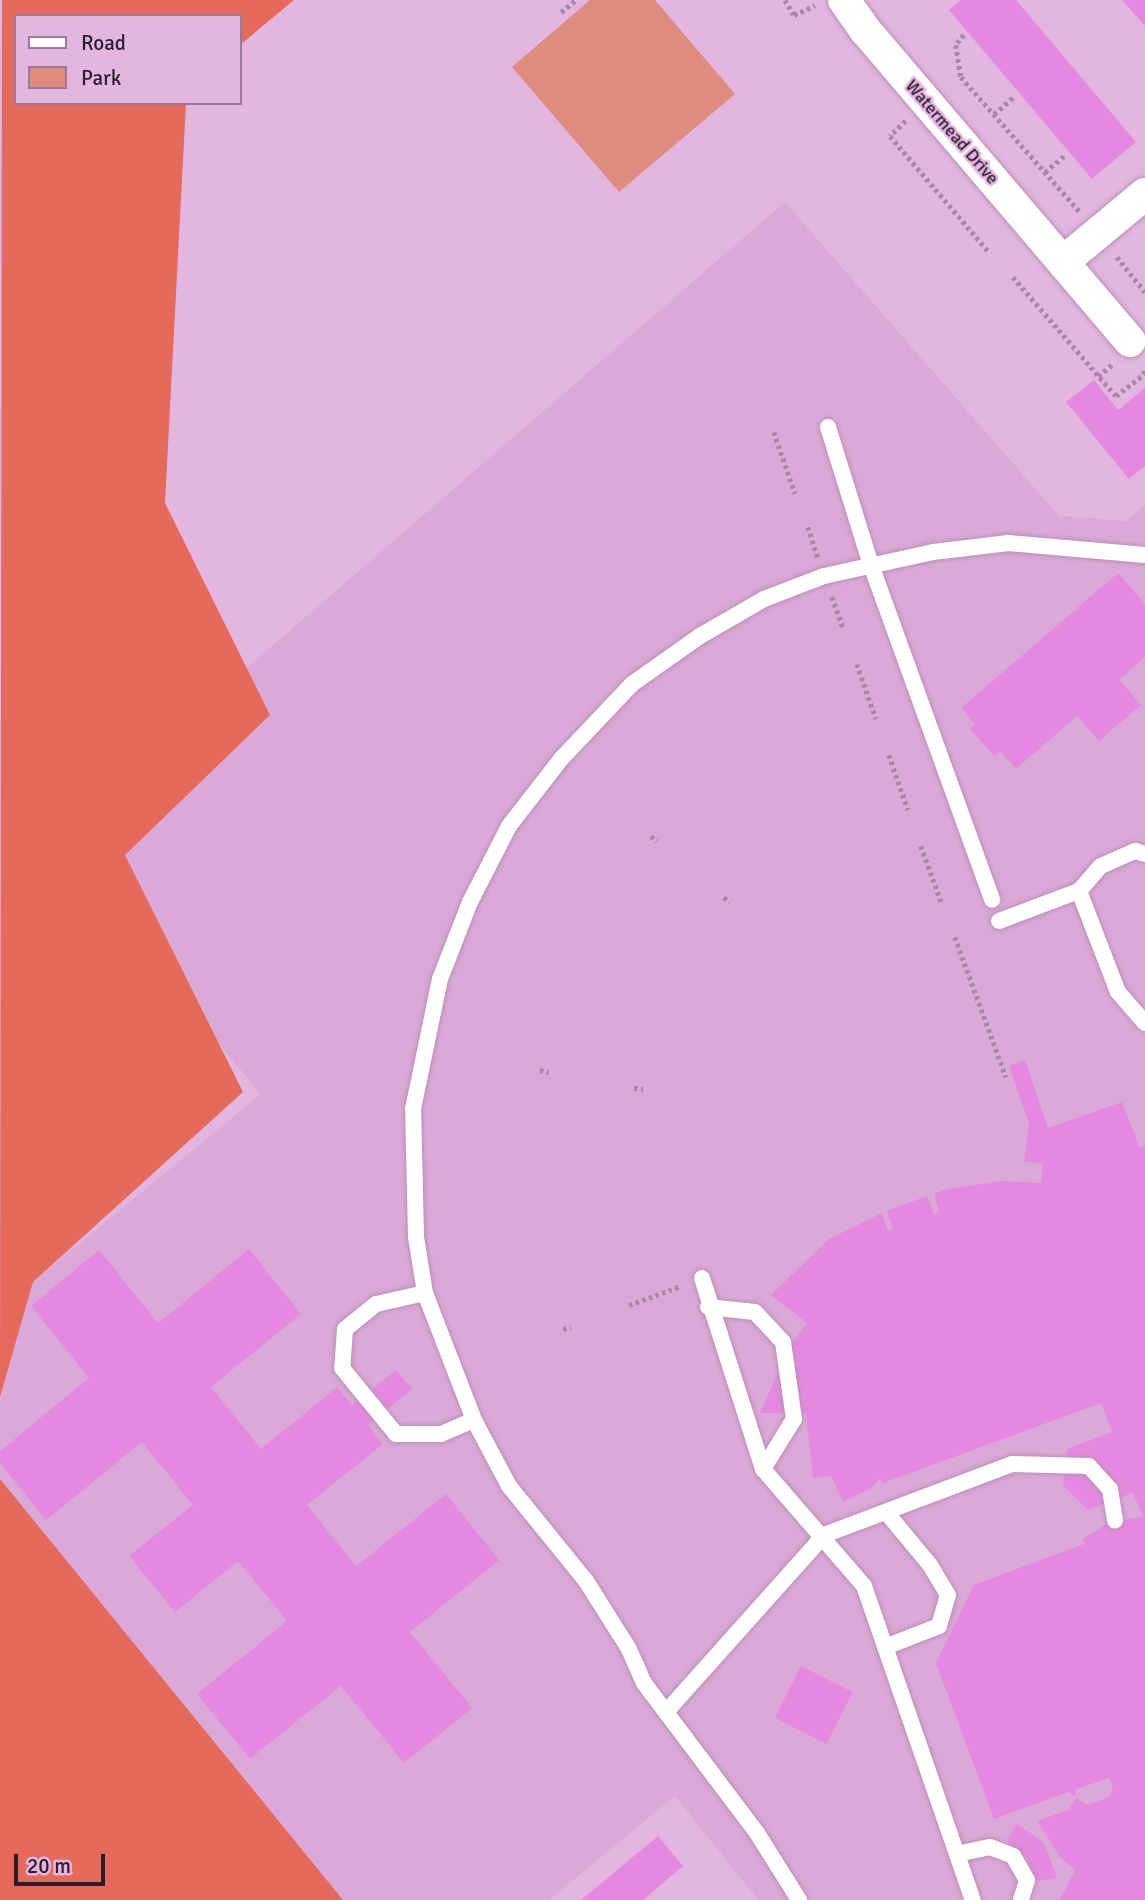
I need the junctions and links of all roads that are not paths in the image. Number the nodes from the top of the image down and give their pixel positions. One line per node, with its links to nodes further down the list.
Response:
1 (834, 7): 3 (street, Watermead Drive)
2 (1145, 194): 3 (street)
3 (1063, 262): 4 (street, Watermead Drive)
4 (1130, 341)
5 (828, 427): 7 (lane)
6 (1145, 555): 7 (lane)
7 (871, 565): 10 (lane); 14 (lane)
8 (1145, 854): 9 (lane)
9 (1079, 891): 11 (lane); 12 (lane)
10 (992, 900)
11 (999, 921)
12 (1145, 1023)
13 (702, 1278): 15 (lane)
14 (425, 1293): 16 (lane); 16 (lane)
15 (708, 1307): 17 (lane); 17 (lane)
16 (474, 1420): 22 (lane)
17 (763, 1469): 20 (lane)
18 (886, 1512): 19 (lane); 20 (lane); 21 (lane)
19 (1115, 1521)
20 (824, 1535): 21 (lane); 22 (lane)
21 (885, 1647): 23 (lane)
22 (666, 1712): 24 (lane)
23 (957, 1854): 25 (lane); 26 (lane)
24 (799, 1900)
25 (973, 1900)
26 (1021, 1900)

